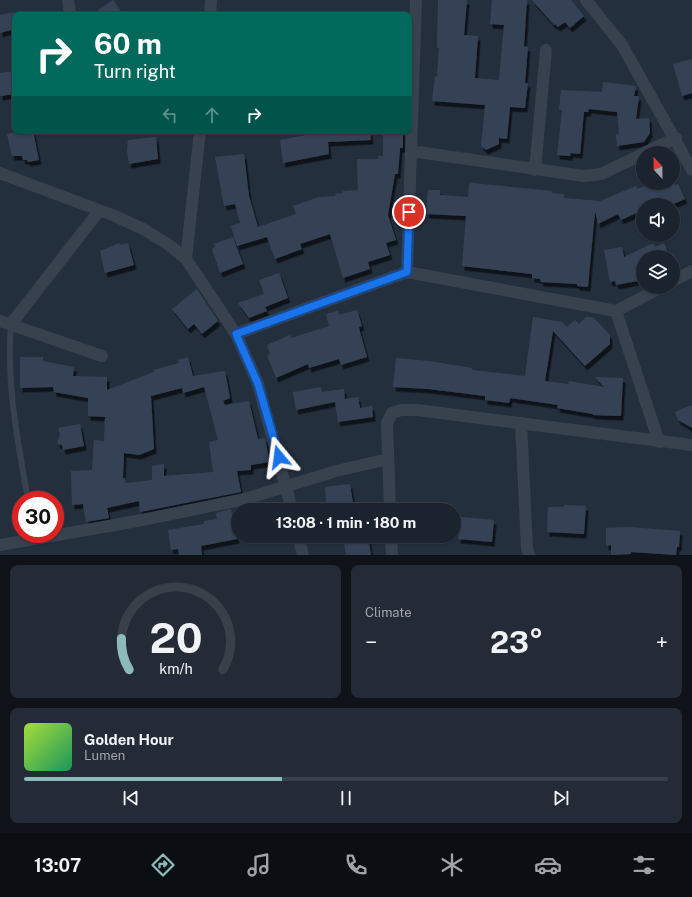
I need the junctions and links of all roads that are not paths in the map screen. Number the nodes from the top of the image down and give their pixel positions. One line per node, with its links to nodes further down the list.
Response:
1 (68, 0): 5 (street)
2 (210, 0): 6 (street)
3 (416, 0): 7 (street)
4 (586, 0): 11 (street)
5 (70, 12)
6 (210, 12)
7 (412, 33)
8 (546, 50): 15 (street)
9 (200, 134): 19 (street)
10 (411, 134): 13 (street)
11 (676, 138): 12 (street); 16 (street)
12 (659, 146)
13 (411, 151): 15 (street); 21 (street)
14 (636, 157): 15 (street)
15 (535, 170)
16 (692, 170)
17 (0, 173): 18 (street)
18 (99, 210): 19 (street); 25 (street)
19 (186, 259): 26 (street)
20 (692, 271): 22 (street)
21 (407, 272): 24 (street); 26 (street)
22 (680, 277)
23 (649, 294): 24 (street)
24 (616, 311): 29 (street)
25 (6, 323): 27 (street); 33 (lane)
26 (236, 334): 32 (street)
27 (102, 356)
28 (521, 423): 29 (street); 31 (street); 43 (street)
29 (660, 442): 30 (street)
30 (692, 445)
31 (388, 459): 32 (street); 35 (street)
32 (287, 486): 34 (street); 36 (street)
33 (26, 491)
34 (291, 503)
35 (390, 503)
36 (64, 532)
37 (15, 543): 40 (street)
38 (299, 543): 41 (street)
39 (391, 543): 42 (street)
40 (1, 548)
41 (302, 555)
42 (392, 555)
43 (529, 555)

